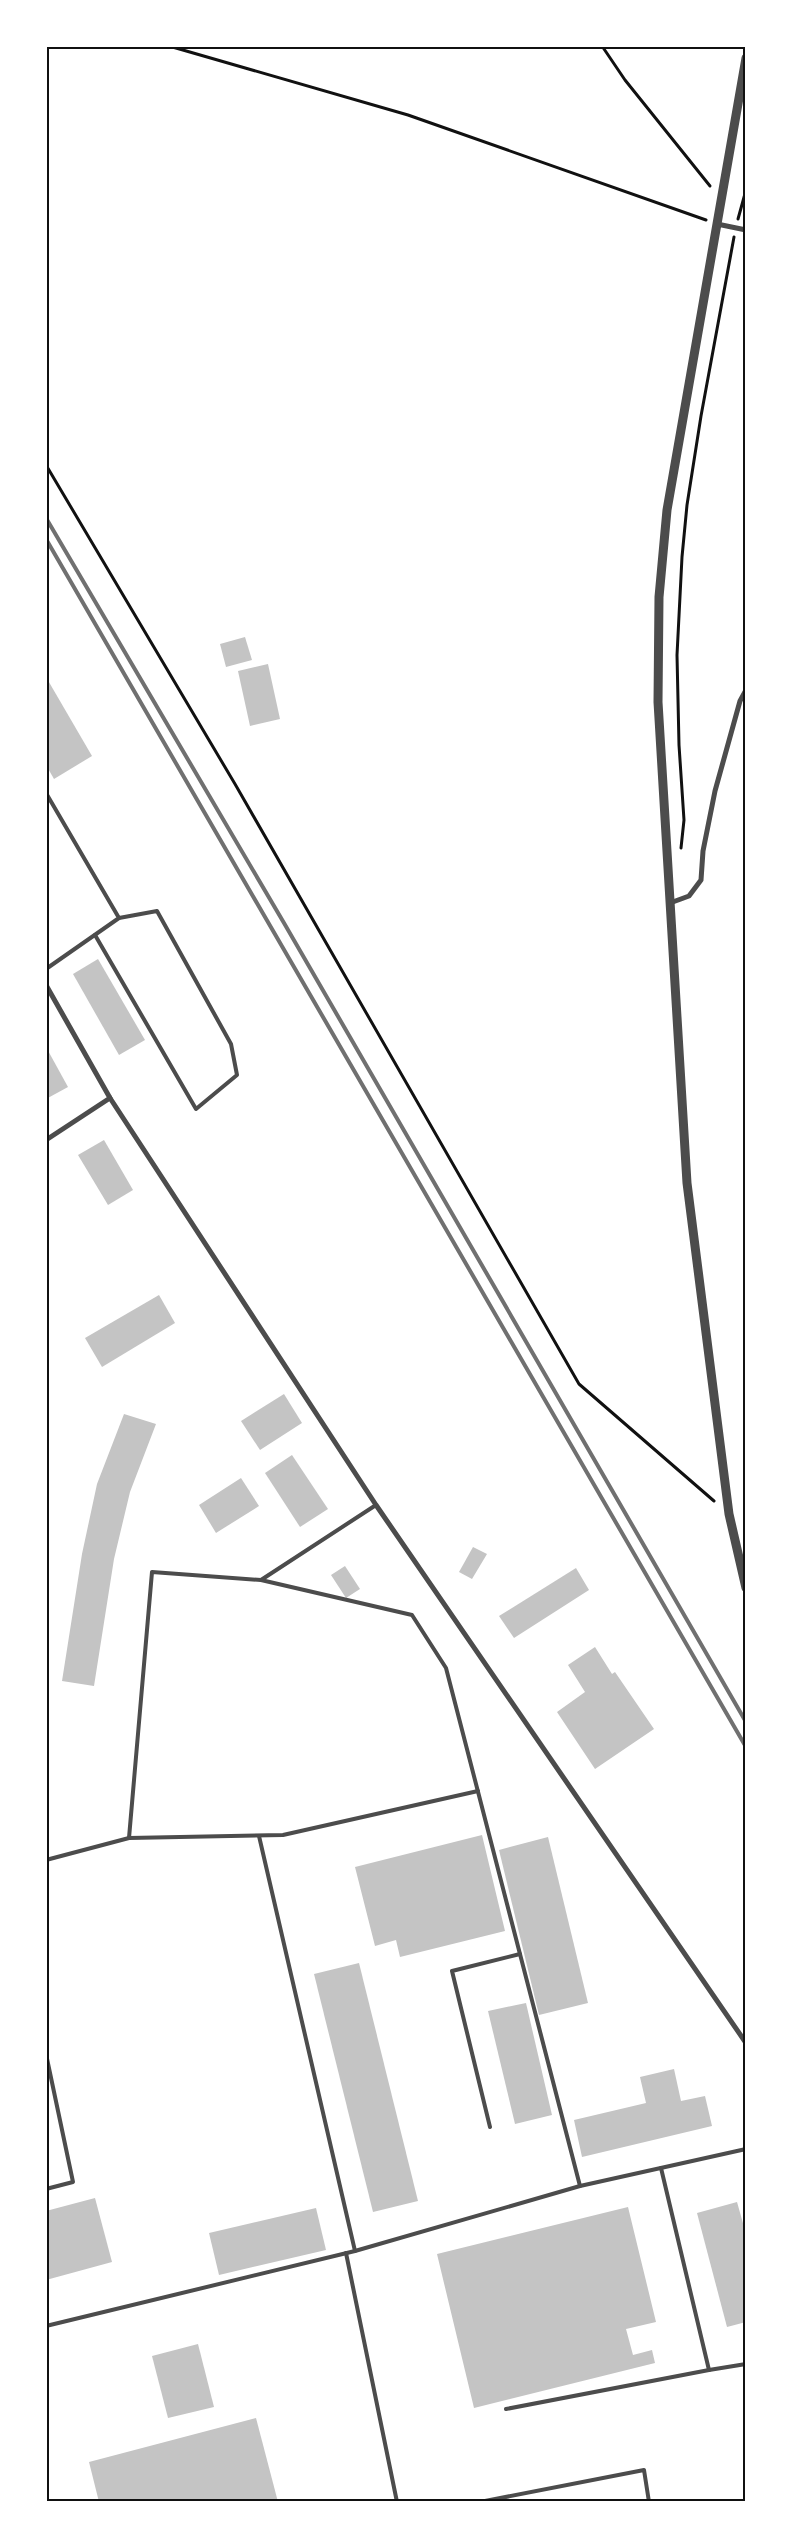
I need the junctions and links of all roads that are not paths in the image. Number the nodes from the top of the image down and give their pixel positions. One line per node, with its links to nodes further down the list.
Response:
1 (746, 58): 2 (street)
2 (716, 224): 3 (street); 6 (street)
3 (746, 230)
4 (746, 690): 6 (street)
5 (46, 793): 7 (lane)
6 (670, 902): 15 (street)
7 (119, 918): 8 (lane); 8 (lane)
8 (95, 935): 9 (lane)
9 (46, 969)
10 (46, 985): 11 (street)
11 (110, 1098): 12 (street); 13 (street)
12 (46, 1140)
13 (376, 1505): 14 (lane); 21 (street)
14 (261, 1580): 16 (lane); 18 (lane)
15 (746, 1588)
16 (478, 1791): 17 (lane); 20 (lane)
17 (259, 1836): 18 (lane); 28 (lane)
18 (129, 1838): 19 (lane)
19 (46, 1860)
20 (520, 1954): 23 (lane); 26 (lane)
21 (746, 2043)
22 (46, 2054): 27 (lane)
23 (490, 2127)
24 (746, 2148): 25 (lane)
25 (660, 2168): 26 (lane); 32 (lane)
26 (580, 2186): 28 (lane)
27 (46, 2189)
28 (356, 2251): 29 (lane)
29 (346, 2253): 30 (lane); 34 (lane)
30 (46, 2326)
31 (746, 2364): 32 (lane)
32 (709, 2370): 33 (lane)
33 (506, 2408)
34 (398, 2502)
35 (480, 2502): 36 (lane)
36 (649, 2502)

